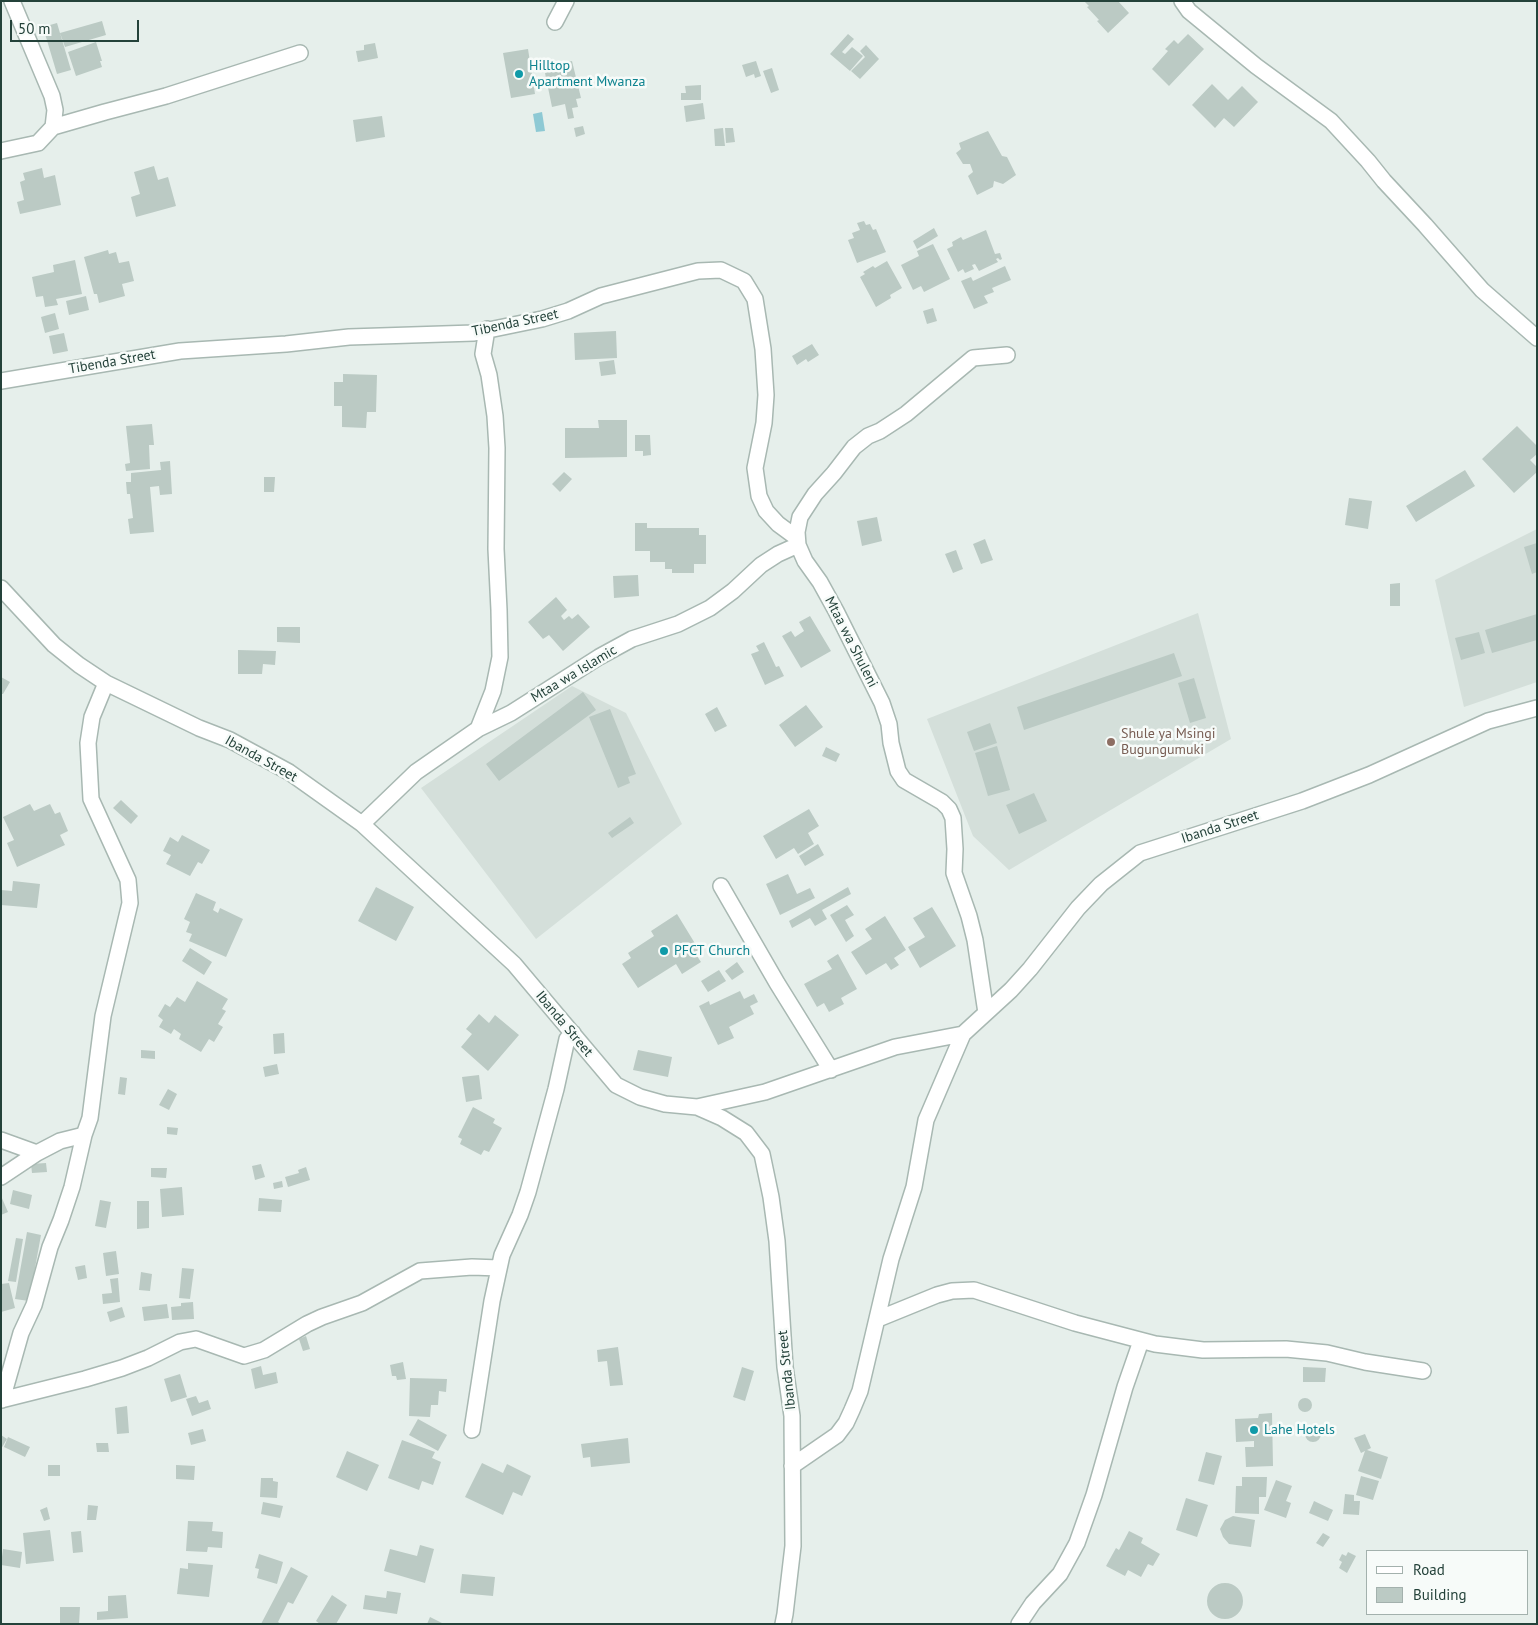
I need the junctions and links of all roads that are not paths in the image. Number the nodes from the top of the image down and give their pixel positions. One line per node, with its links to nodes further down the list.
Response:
1 (12, 1): 6 (street)
2 (566, 1): 4 (street)
3 (1182, 1): 9 (street)
4 (555, 22)
5 (300, 53): 6 (street)
6 (53, 127): 7 (street)
7 (1, 151)
8 (487, 329): 11 (street, Tibenda Street); 12 (street, Tibenda Street); 16 (street)
9 (1537, 338)
10 (1007, 355): 12 (street)
11 (1, 381)
12 (798, 541): 16 (street, Mtaa wa Islamic); 19 (street, Mtaa wa Shuleni)
13 (1, 588): 14 (street, Ibanda Street)
14 (106, 683): 17 (street, Ibanda Street); 24 (street)
15 (1537, 708): 19 (street, Ibanda Street)
16 (478, 729): 17 (street, Mtaa wa Islamic)
17 (362, 824): 20 (street, Ibanda Street)
18 (722, 886): 22 (street)
19 (986, 1013): 21 (street, Ibanda Street)
20 (573, 1033): 23 (street, Ibanda Street); 28 (street)
21 (963, 1034): 22 (street); 29 (street)
22 (831, 1070): 23 (street)
23 (697, 1107): 34 (street, Ibanda Street)
24 (84, 1135): 26 (street); 32 (street)
25 (1, 1140): 26 (street)
26 (37, 1152): 27 (street)
27 (1, 1177)
28 (499, 1268): 32 (street); 33 (street)
29 (878, 1319): 30 (street); 34 (street)
30 (1141, 1342): 31 (street); 36 (street)
31 (1423, 1371)
32 (2, 1400)
33 (472, 1430)
34 (792, 1466): 35 (street, Ibanda Street)
35 (783, 1624)
36 (1019, 1624)

